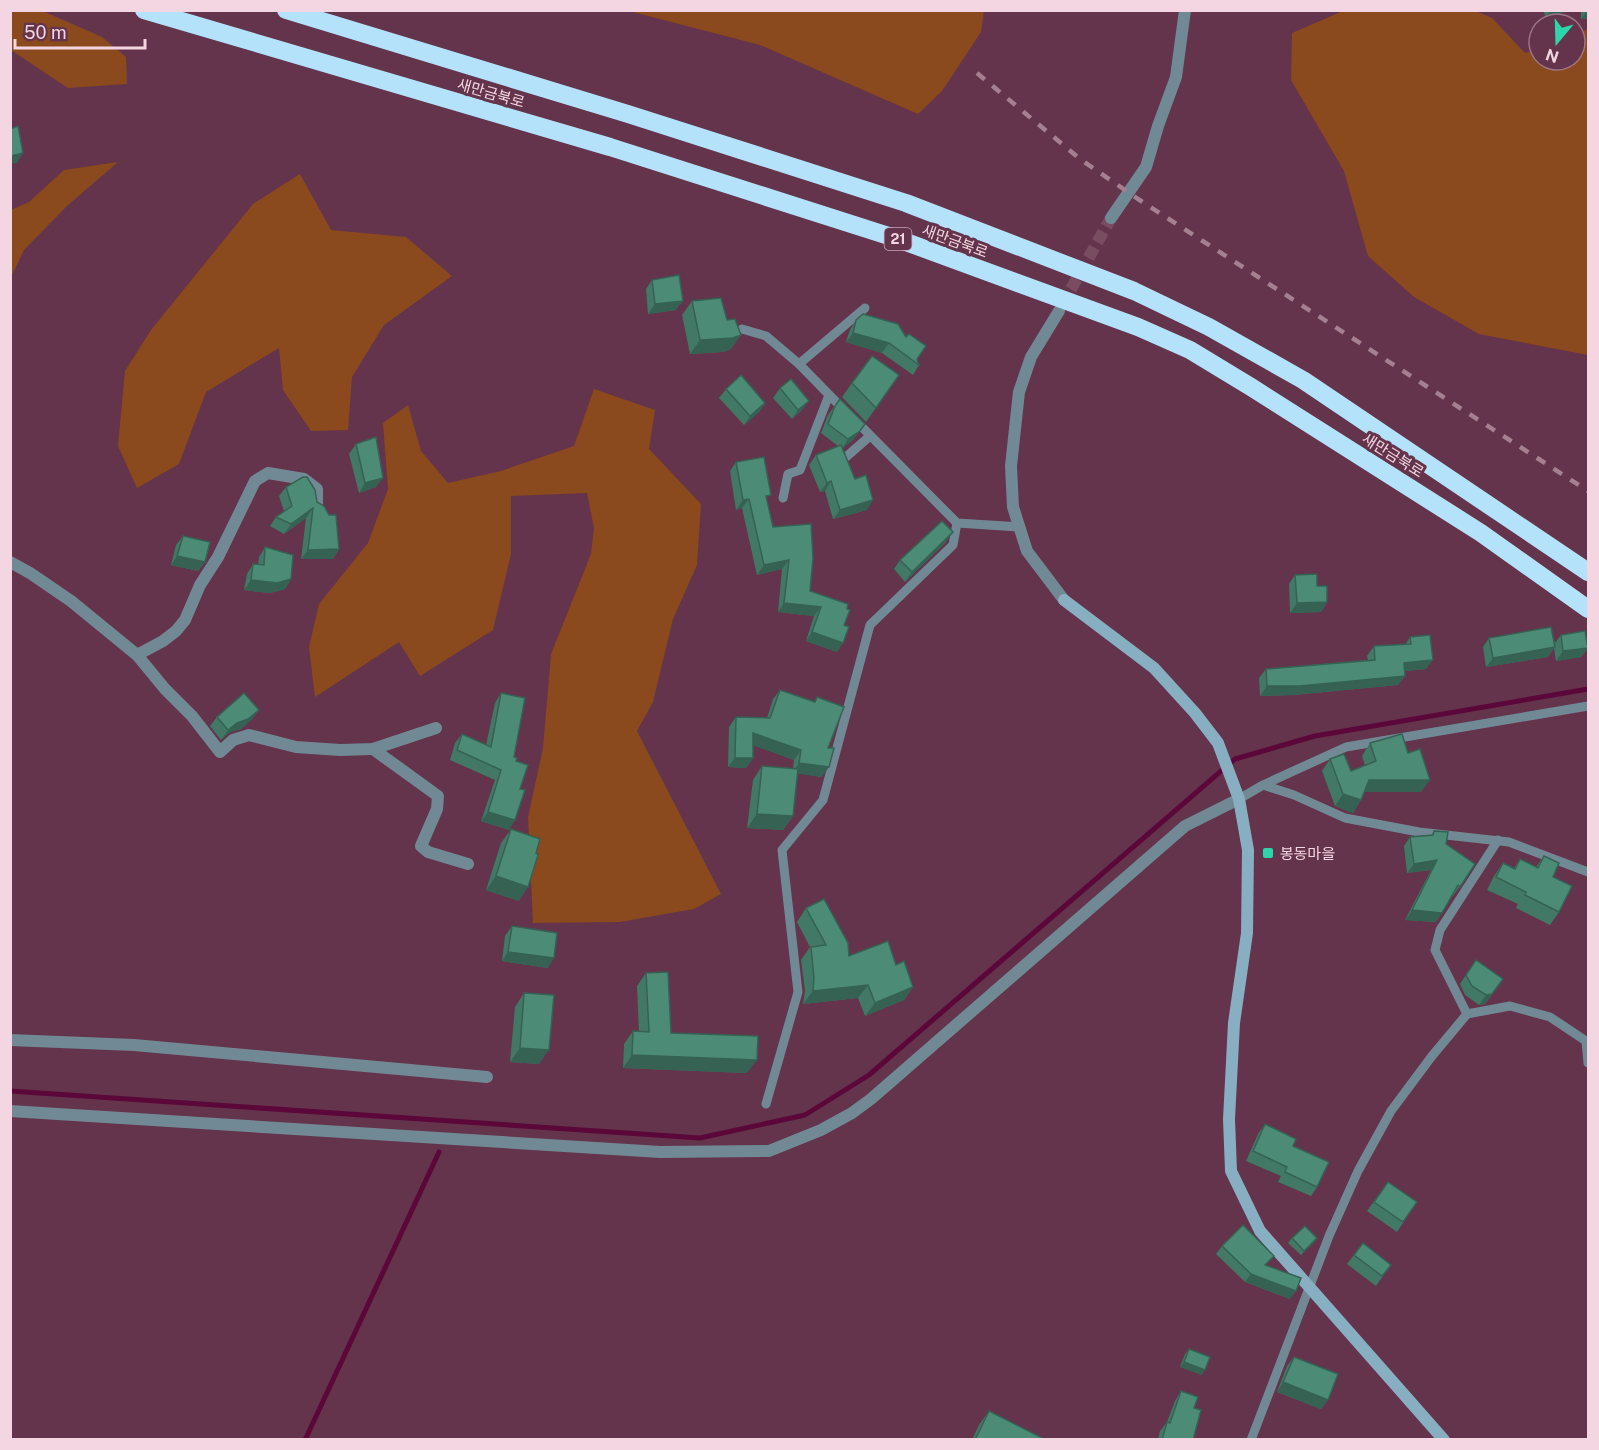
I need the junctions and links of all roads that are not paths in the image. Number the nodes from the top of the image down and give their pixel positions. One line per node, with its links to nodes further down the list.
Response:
1 (144, 10): 18 (highway, 새만금북로 / 21)
2 (286, 10): 17 (highway, 새만금북로 / 21)
3 (1185, 10): 4 (street)
4 (1111, 218)
5 (865, 308): 8 (lane)
6 (1059, 311): 15 (street)
7 (742, 329): 8 (lane)
8 (799, 364): 9 (lane)
9 (829, 395): 10 (lane); 12 (lane)
10 (870, 436): 11 (lane); 14 (lane)
11 (846, 457)
12 (783, 498)
13 (317, 507): 19 (street)
14 (957, 523): 15 (lane); 32 (lane)
15 (1020, 527): 24 (street)
16 (10, 562): 19 (street)
17 (1588, 572)
18 (1588, 609)
19 (137, 655): 22 (street)
20 (1588, 706): 23 (lane)
21 (436, 728): 22 (street)
22 (373, 749): 26 (street)
23 (1263, 785): 24 (lane); 25 (lane)
24 (1239, 799): 33 (street); 34 (street)
25 (1498, 840): 27 (lane); 28 (lane)
26 (468, 864)
27 (1588, 872)
28 (1467, 1014): 30 (lane); 34 (lane)
29 (10, 1040): 31 (street)
30 (1588, 1063)
31 (487, 1077)
32 (766, 1104)
33 (10, 1112)
34 (1310, 1287): 35 (lane); 36 (street)
35 (1251, 1440)
36 (1444, 1440)

